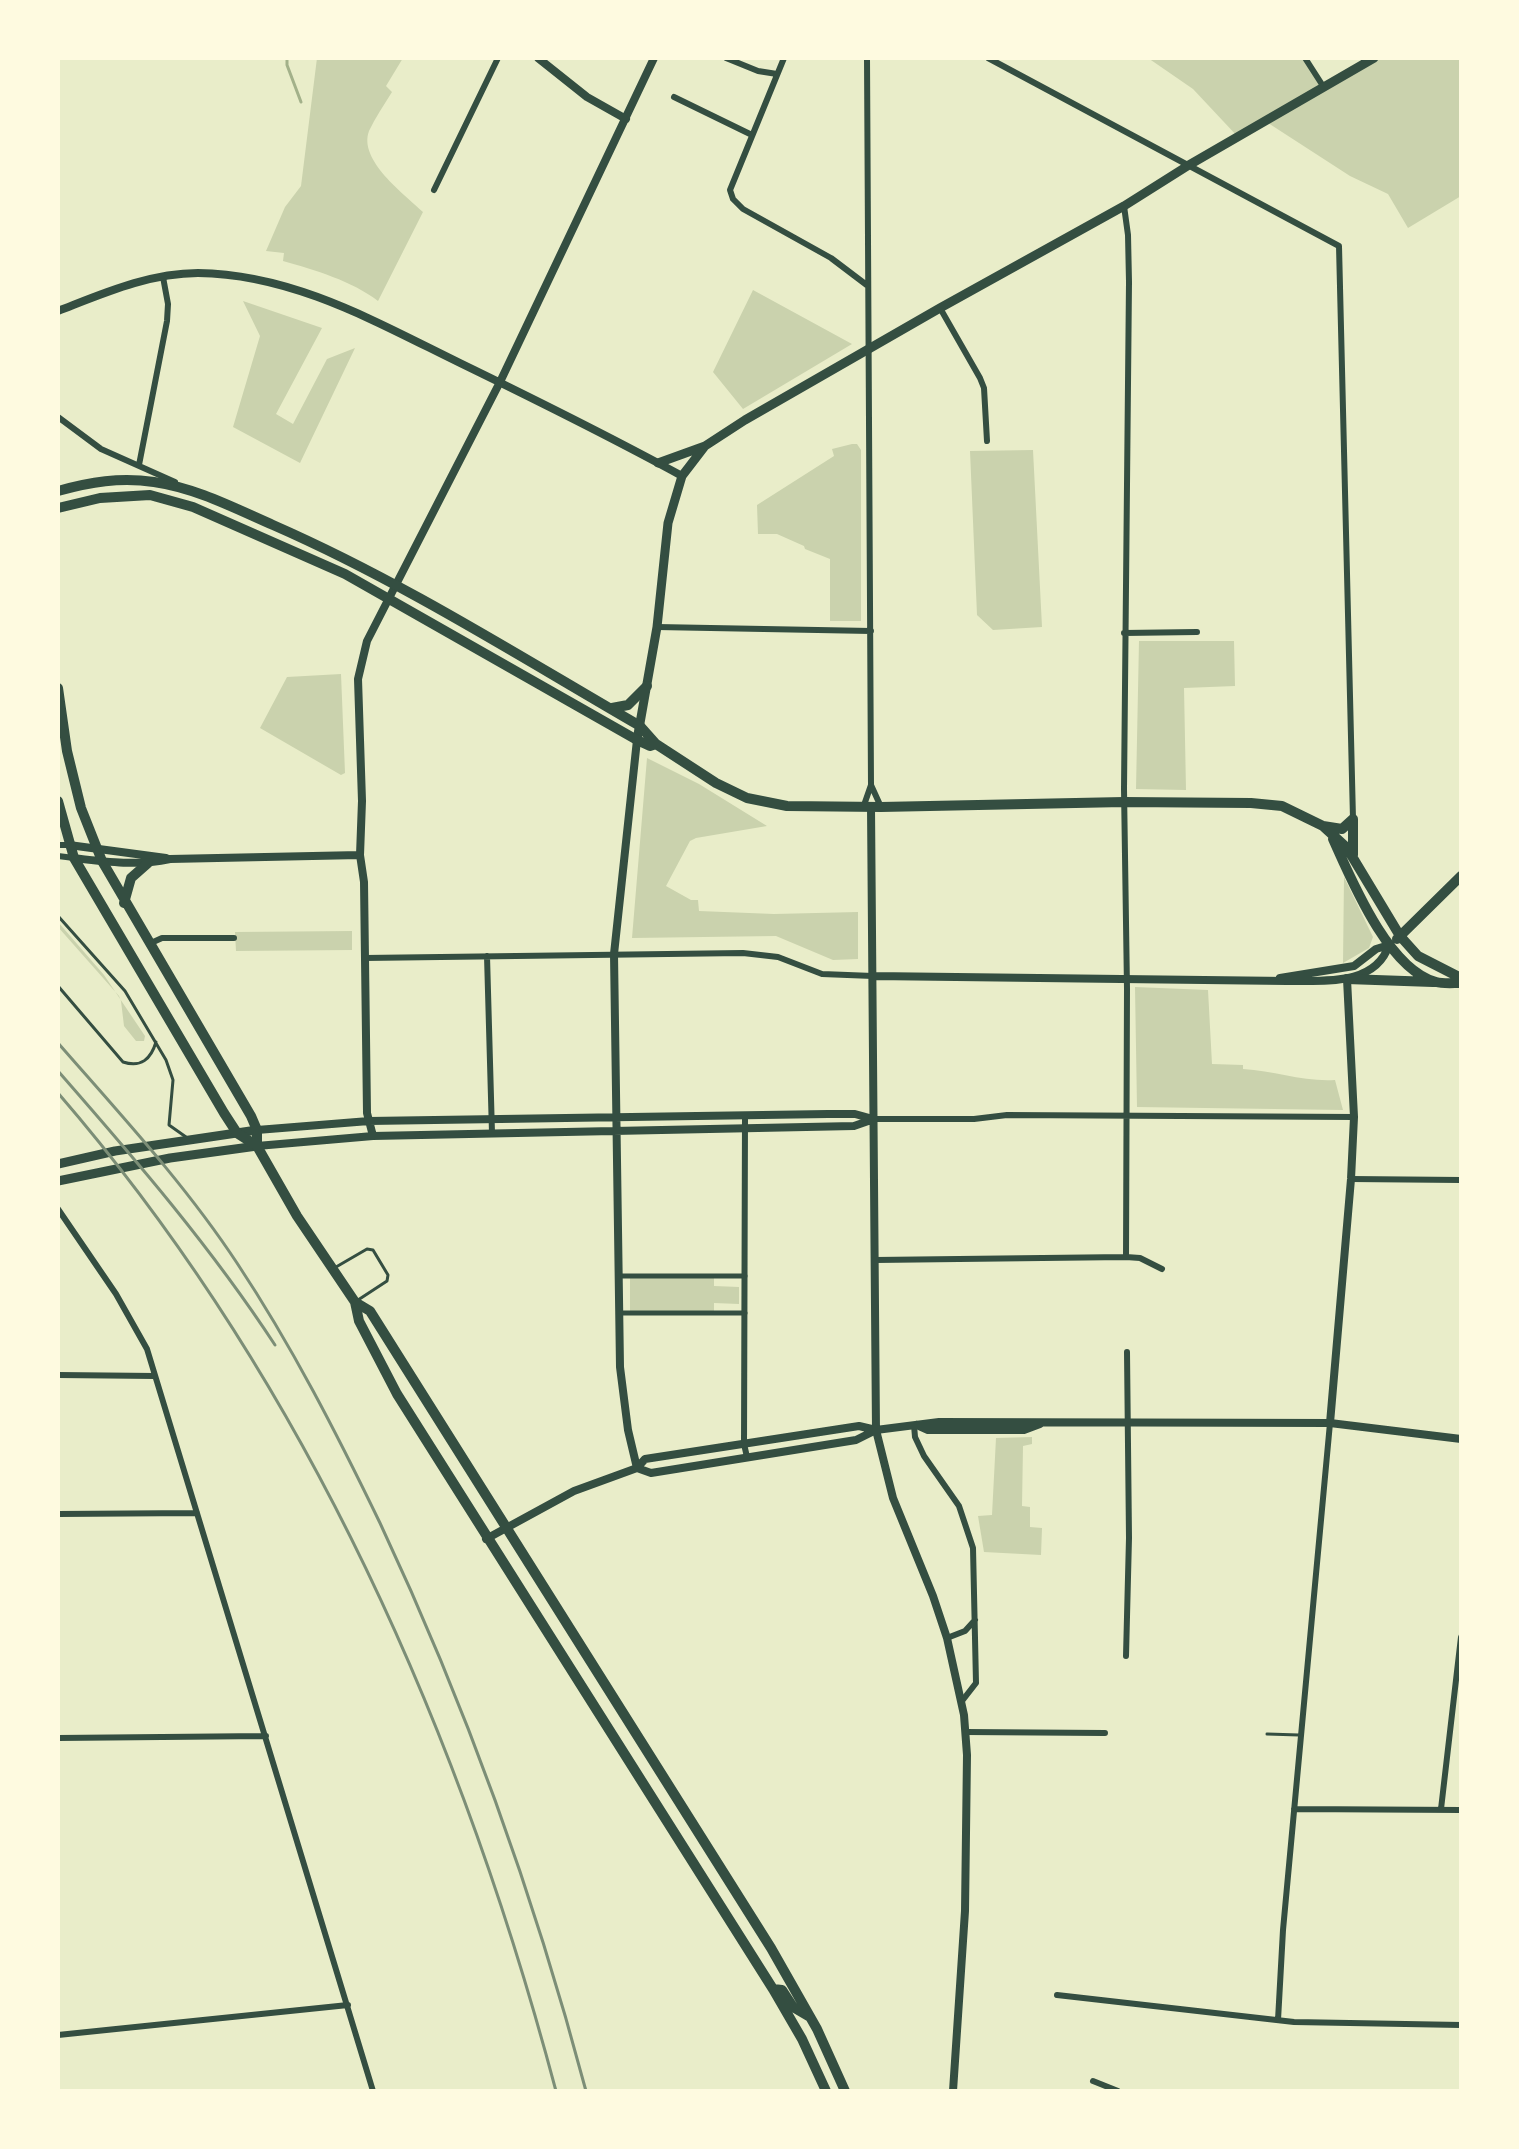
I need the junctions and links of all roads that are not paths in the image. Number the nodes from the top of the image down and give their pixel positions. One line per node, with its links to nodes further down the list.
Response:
1 (498, 58): 16 (street)
2 (538, 58): 13 (street)
3 (654, 58): 13 (street)
4 (726, 58): 10 (street)
5 (784, 58): 10 (street)
6 (867, 58): 19 (street)
7 (988, 58): 15 (street)
8 (1305, 58): 11 (street)
9 (1374, 58): 11 (main road)
10 (777, 74): 14 (street)
11 (1323, 86): 15 (main road)
12 (674, 97): 14 (street)
13 (626, 119): 23 (street)
14 (752, 135): 19 (street)
15 (1189, 165): 17 (main road); 55 (street)
16 (434, 190)
17 (1124, 206): 20 (main road); 42 (street)
18 (163, 277): 21 (street); 23 (street); 28 (street)
19 (868, 286): 22 (street)
20 (940, 308): 22 (main road); 25 (street)
21 (58, 311)
22 (869, 349): 26 (main road); 40 (street)
23 (500, 382): 27 (street); 37 (street)
24 (58, 417): 28 (street)
25 (987, 441)
26 (705, 446): 27 (main road); 29 (main road)
27 (658, 463): 29 (street)
28 (139, 465): 32 (street)
29 (682, 476): 39 (main road)
30 (101, 479): 31 (main road); 32 (main road); 33 (main road)
31 (58, 484)
32 (189, 489): 37 (main road)
33 (58, 491)
34 (71, 505): 35 (main road); 36 (main road); 38 (main road)
35 (58, 508)
36 (58, 517)
37 (395, 584): 38 (street); 45 (main road)
38 (387, 597): 48 (main road); 59 (street)
39 (657, 627): 40 (street); 43 (main road)
40 (871, 631): 51 (street)
41 (1197, 632): 42 (street)
42 (1124, 633): 53 (street)
43 (647, 686): 45 (main road); 47 (main road)
44 (58, 688): 50 (main road)
45 (610, 708): 47 (main road)
46 (58, 723): 50 (main road)
47 (640, 726): 48 (main road); 49 (main road)
48 (637, 740): 49 (main road); 73 (street)
49 (656, 744): 54 (main road)
50 (67, 751): 58 (main road)
51 (871, 785): 54 (street); 54 (street)
52 (58, 801): 57 (main road)
53 (1124, 802): 54 (main road); 56 (main road); 77 (street)
54 (872, 807): 76 (street)
55 (1353, 819): 56 (main road); 61 (main road)
56 (1327, 830): 61 (main road); 72 (main road)
57 (63, 845): 58 (street); 62 (main road)
58 (96, 847): 63 (street); 64 (main road)
59 (360, 855): 63 (street); 75 (street)
60 (58, 856): 62 (street)
61 (1353, 857): 69 (main road)
62 (74, 858): 64 (street); 94 (main road)
63 (170, 859): 65 (street)
64 (102, 861): 65 (street); 67 (main road)
65 (148, 863): 67 (main road)
66 (1461, 876): 69 (main road)
67 (124, 903): 71 (main road)
68 (58, 916): 83 (lane)
69 (1400, 936): 72 (main road); 80 (main road)
70 (234, 938): 71 (street)
71 (149, 944): 92 (main road)
72 (1389, 945): 78 (street); 79 (street); 81 (main road)
73 (614, 954): 74 (street); 76 (street); 85 (street)
74 (487, 956): 75 (street); 88 (street)
75 (365, 958): 90 (street)
76 (873, 976): 77 (street); 89 (street)
77 (1127, 979): 78 (street); 86 (street)
78 (1275, 979): 79 (street)
79 (1347, 979): 81 (main road); 87 (street)
80 (1461, 980): 81 (main road)
81 (1436, 982)
82 (58, 986): 83 (lane)
83 (156, 1042): 97 (lane)
84 (745, 1116): 85 (street); 89 (street); 91 (street)
85 (617, 1117): 88 (street); 93 (street)
86 (1127, 1117): 87 (street); 89 (street); 104 (street)
87 (1354, 1117): 100 (street)
88 (490, 1119): 90 (street); 95 (street)
89 (874, 1119): 91 (street); 105 (street)
90 (369, 1121): 92 (street); 96 (street)
91 (745, 1128): 93 (street); 109 (street)
92 (257, 1130): 94 (main road); 98 (main road)
93 (617, 1130): 95 (street); 108 (street)
94 (237, 1133): 97 (main road); 98 (main road)
95 (492, 1133): 96 (street)
96 (373, 1136): 98 (street)
97 (189, 1139): 99 (main road)
98 (257, 1146): 102 (main road); 106 (main road)
99 (58, 1164)
100 (1351, 1179): 101 (street); 117 (street)
101 (1461, 1180)
102 (58, 1181)
103 (58, 1209): 115 (street)
104 (1126, 1257): 105 (street); 107 (street)
105 (875, 1260): 119 (street)
106 (332, 1269): 110 (main road); 110 (lane)
107 (1162, 1269)
108 (619, 1276): 109 (street); 111 (street)
109 (745, 1276): 112 (street)
110 (355, 1302): 126 (main road); 127 (main road)
111 (620, 1313): 112 (street); 123 (street)
112 (745, 1313): 121 (street)
113 (1127, 1352): 116 (street)
114 (58, 1375): 115 (street)
115 (155, 1376): 124 (street)
116 (1129, 1423): 117 (street); 118 (street); 131 (street)
117 (1330, 1423): 120 (street); 136 (street)
118 (916, 1425): 119 (street); 128 (street)
119 (876, 1430): 121 (street); 122 (street); 130 (street)
120 (1461, 1439)
121 (744, 1444): 122 (street); 123 (street)
122 (747, 1457): 123 (street)
123 (637, 1468): 126 (street)
124 (197, 1513): 125 (street); 137 (street)
125 (58, 1514)
126 (505, 1528): 127 (street); 143 (main road)
127 (486, 1539): 142 (main road)
128 (975, 1620): 130 (street); 132 (street)
129 (1461, 1637): 140 (street)
130 (947, 1638): 132 (street)
131 (1126, 1656)
132 (962, 1701): 133 (street)
133 (966, 1732): 134 (street); 155 (street)
134 (1105, 1733)
135 (1267, 1734): 136 (lane)
136 (1300, 1735): 139 (street)
137 (266, 1736): 138 (street); 146 (street)
138 (58, 1738)
139 (1294, 1809): 140 (street); 148 (street)
140 (1441, 1809): 141 (street)
141 (1461, 1810)
142 (742, 1942): 143 (main road); 144 (main road)
143 (782, 1968): 147 (main road)
144 (773, 1989): 147 (main road); 153 (main road)
145 (1057, 1995): 148 (street)
146 (348, 2005): 150 (street); 152 (street)
147 (812, 2018): 154 (main road)
148 (1278, 2020): 149 (street)
149 (1461, 2025)
150 (58, 2035)
151 (1093, 2081): 156 (street)
152 (373, 2091)
153 (826, 2091)
154 (845, 2091)
155 (953, 2091)
156 (1118, 2091)

